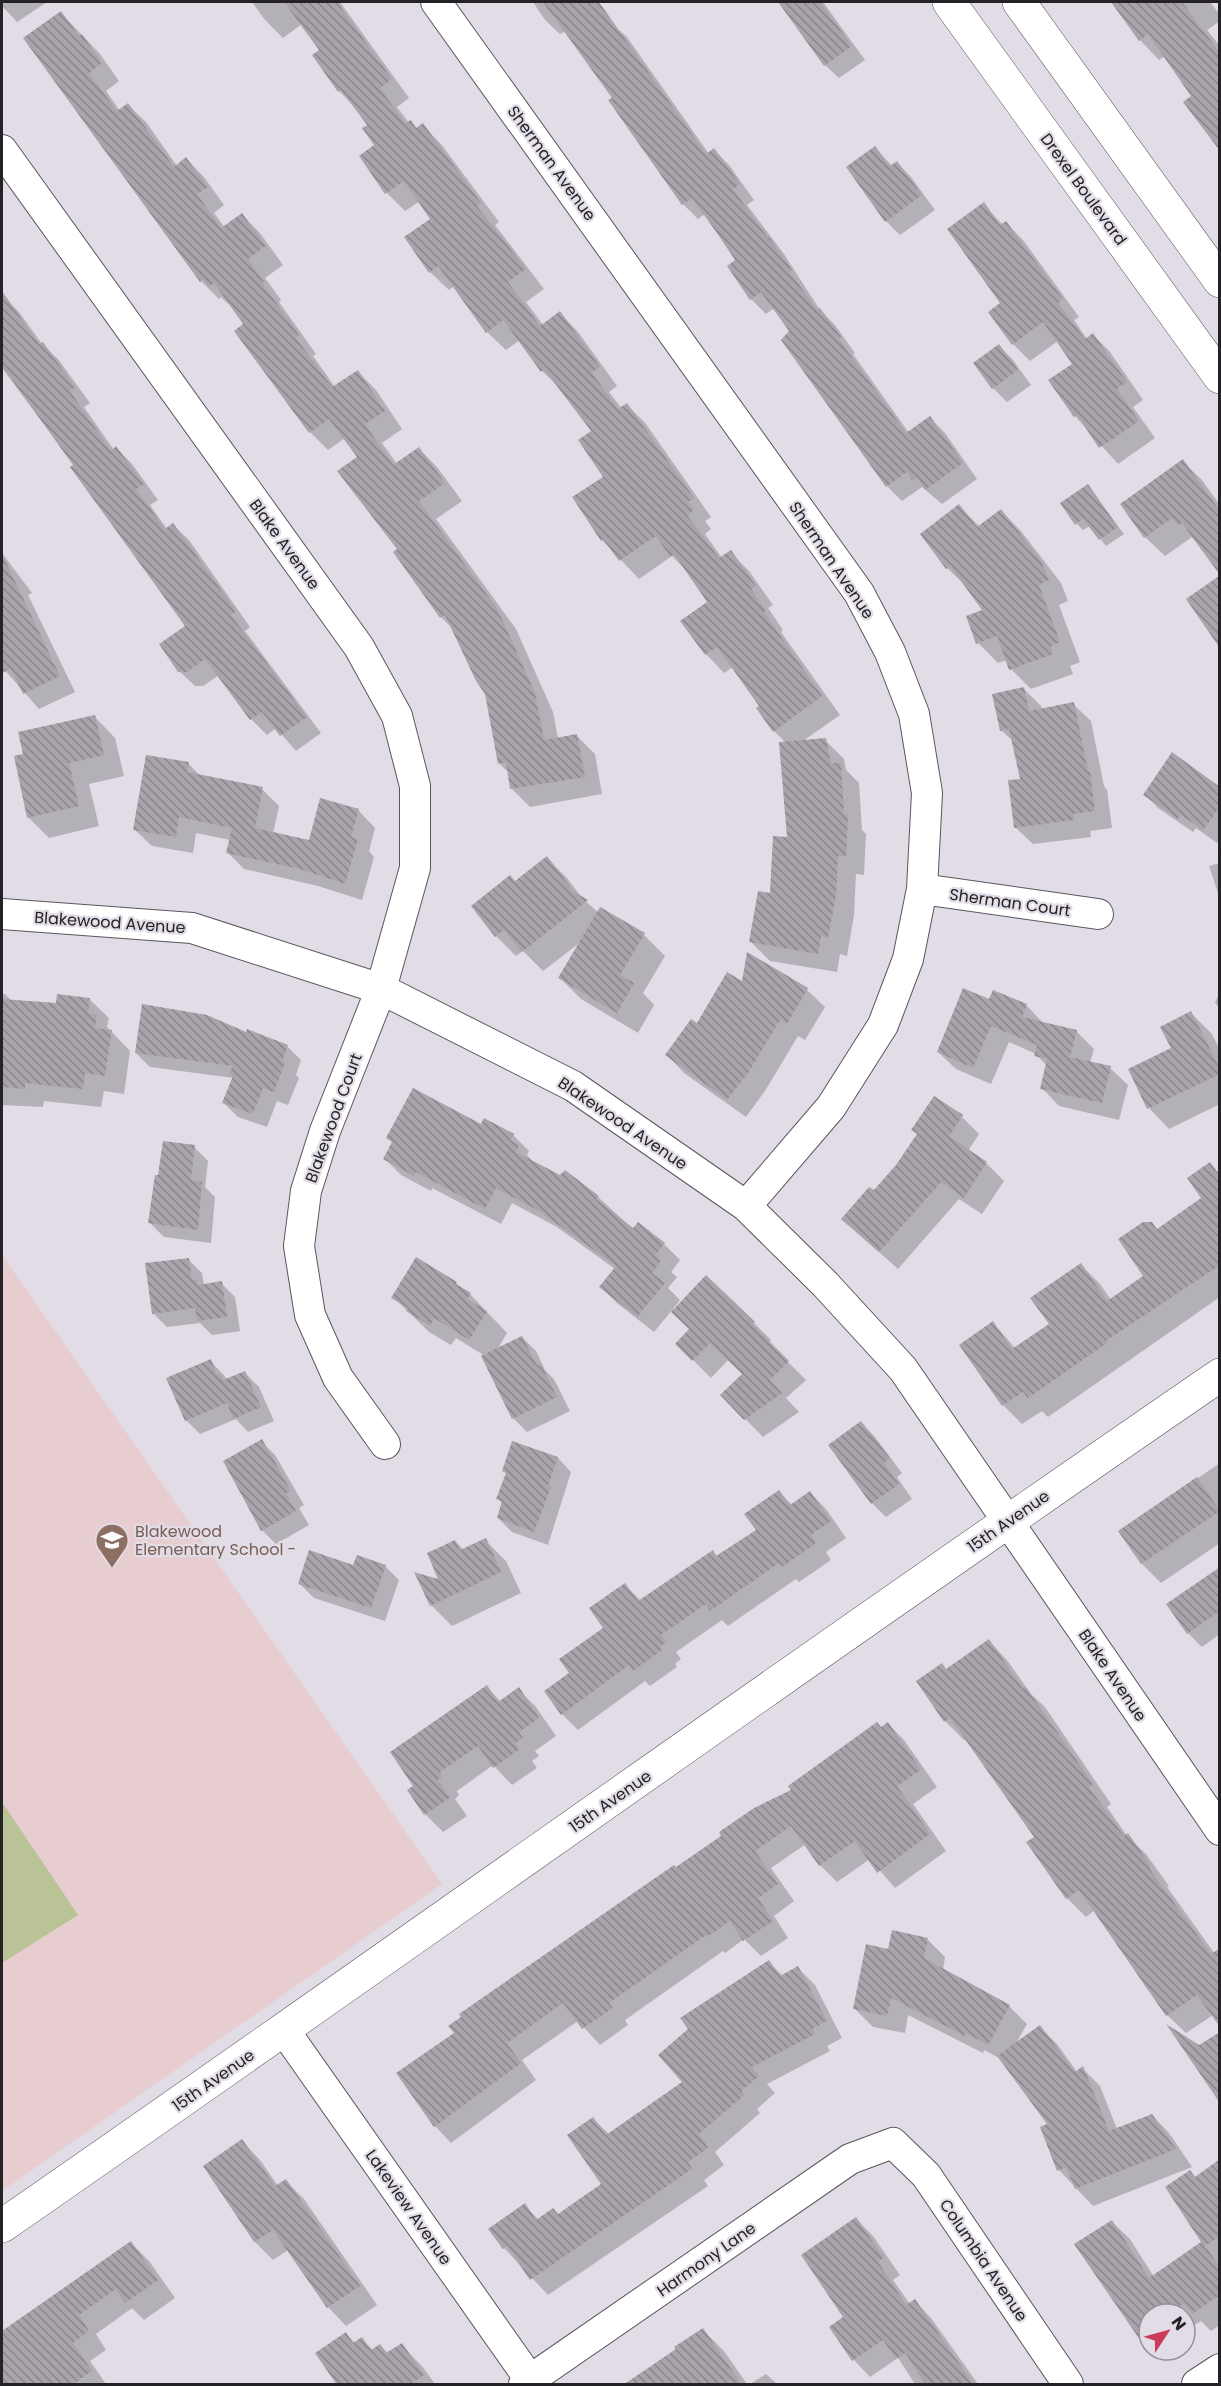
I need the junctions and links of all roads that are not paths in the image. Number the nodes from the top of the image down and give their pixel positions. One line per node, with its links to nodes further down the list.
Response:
1 (436, 2): 7 (street, Sherman Avenue)
2 (949, 2): 6 (street, Drexel Boulevard)
3 (1018, 2): 5 (street)
4 (2, 150): 10 (street, Blake Avenue)
5 (1220, 280)
6 (1220, 377)
7 (922, 889): 9 (street, Sherman Court); 11 (street, Sherman Avenue)
8 (2, 914): 10 (street, Blakewood Avenue)
9 (1098, 914)
10 (381, 989): 11 (street, Blakewood Avenue); 13 (street, Blakewood Court)
11 (746, 1206): 14 (street, Blakewood Avenue)
12 (1220, 1375): 14 (street, 15th Avenue)
13 (385, 1444)
14 (1008, 1521): 15 (street, Blake Avenue); 16 (street, 15th Avenue)
15 (1220, 1830)
16 (284, 2030): 18 (street, 15th Avenue); 20 (street, Lakeview Avenue)
17 (893, 2143): 20 (street, Harmony Lane); 21 (street, Columbia Avenue)
18 (2, 2226)
19 (1220, 2369): 22 (street)
20 (529, 2383)
21 (1068, 2385)
22 (1197, 2385)

